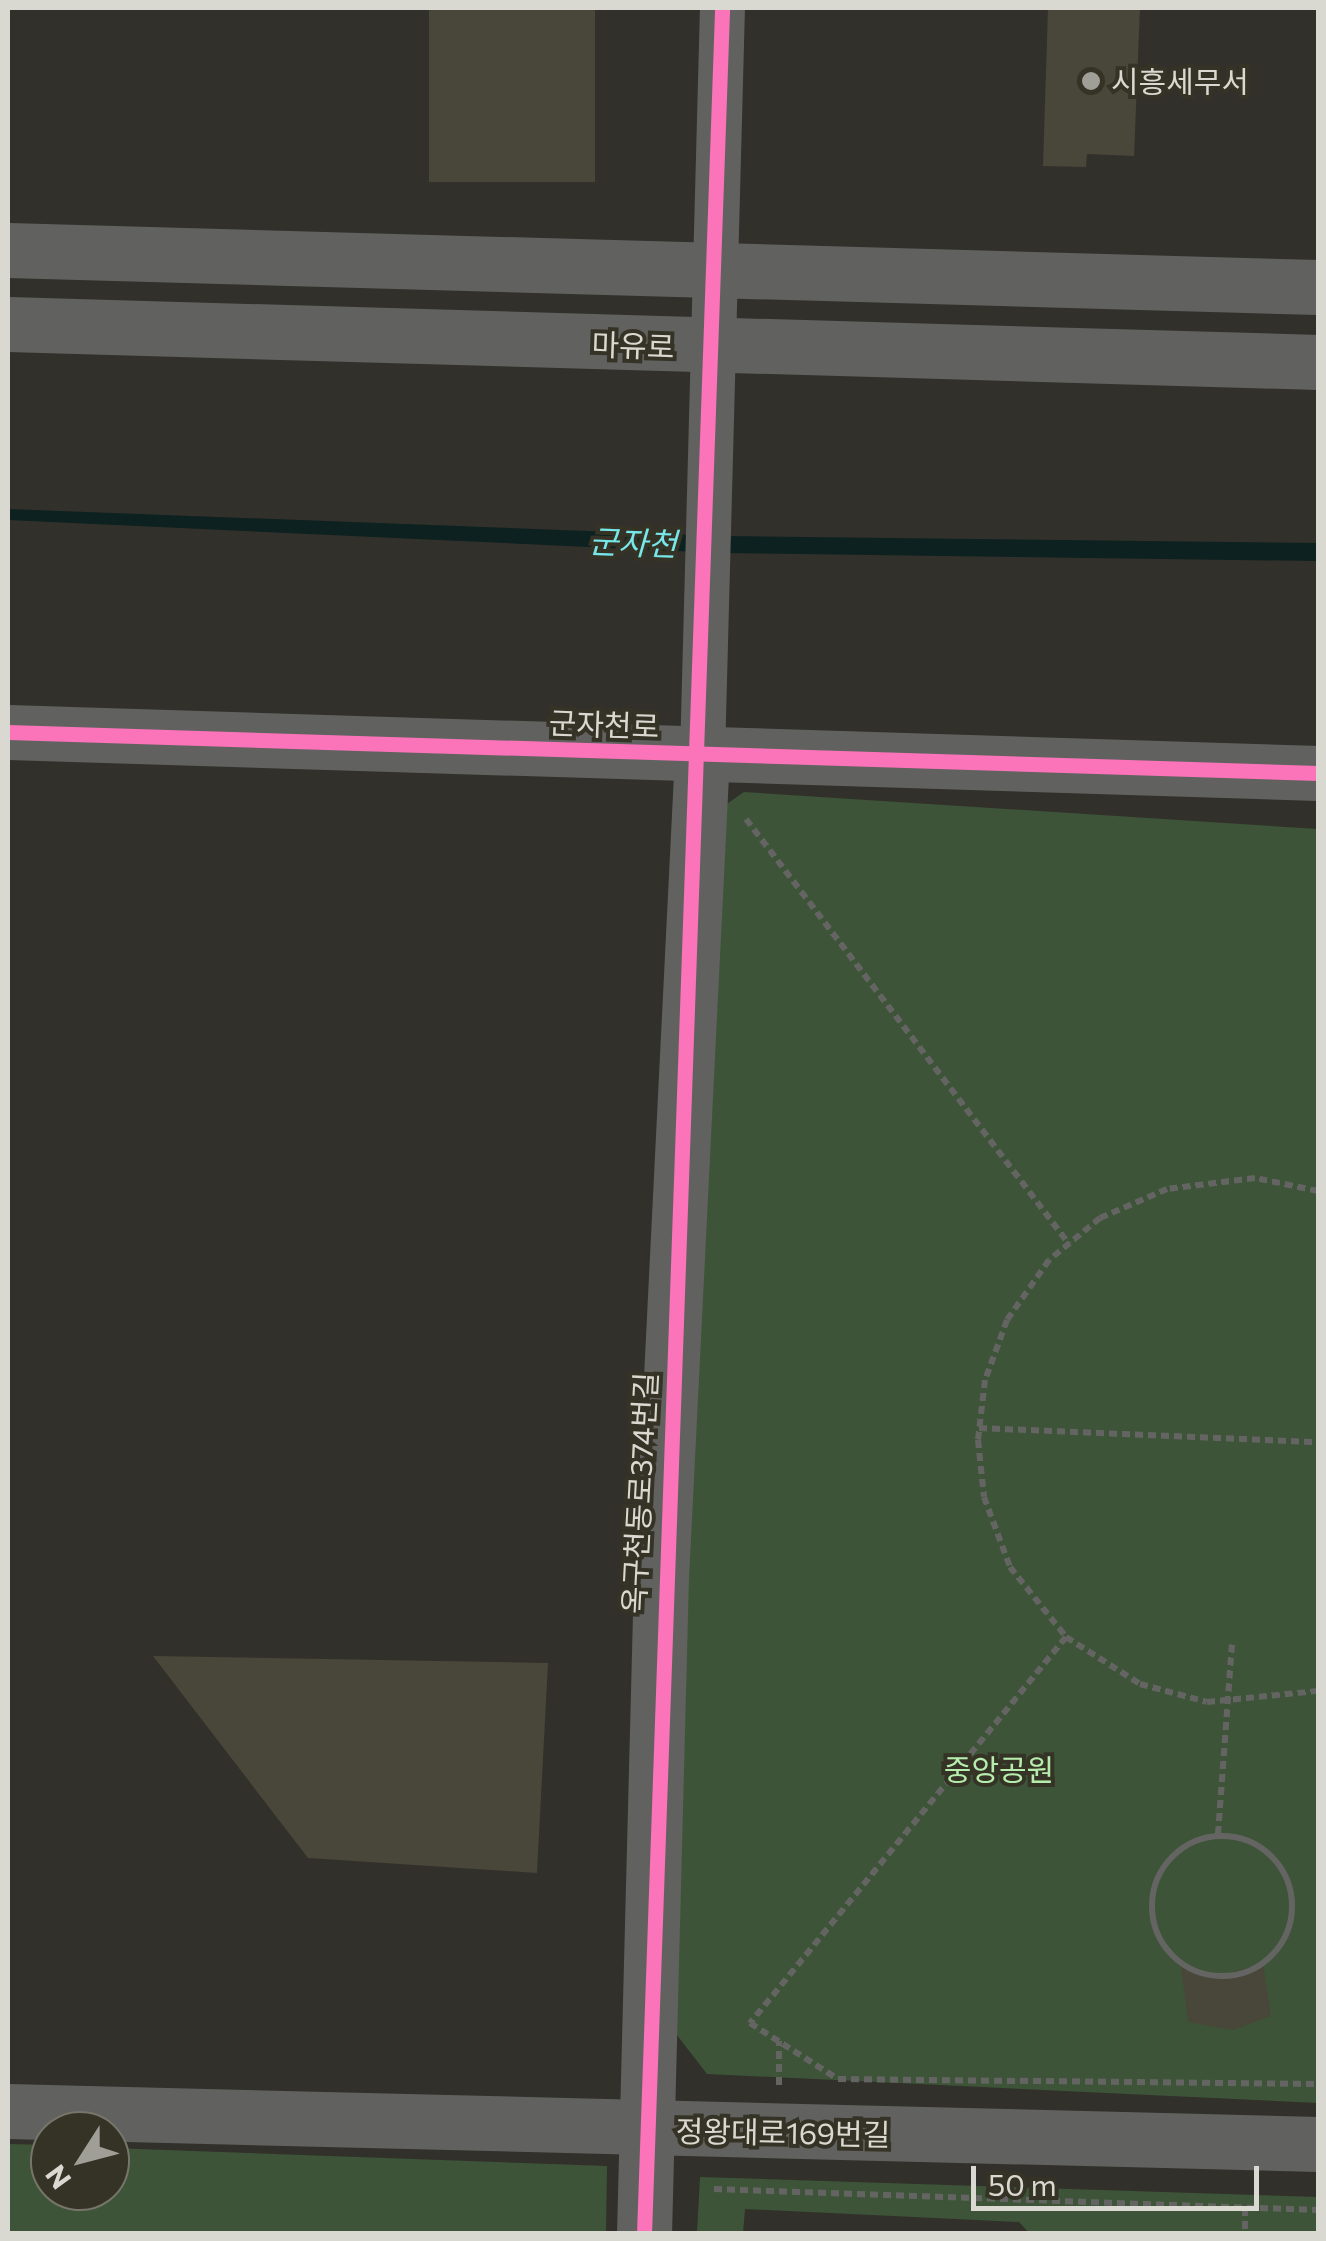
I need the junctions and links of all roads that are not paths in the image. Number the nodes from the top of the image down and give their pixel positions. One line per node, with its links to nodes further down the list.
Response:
1 (722, 8): 3 (street)
2 (8, 250): 3 (street)
3 (712, 267): 4 (street); 6 (street)
4 (1318, 287)
5 (8, 324): 6 (street, 마유로)
6 (707, 347): 7 (street, 마유로); 9 (street)
7 (1318, 362)
8 (8, 732): 9 (street, 군자천로)
9 (702, 755): 10 (street, 군자천로); 12 (street, 옥구천동로374번길)
10 (1318, 773)
11 (8, 2111): 12 (street, 정왕대로169번길)
12 (647, 2129): 13 (street, 정왕대로169번길); 14 (street, 옥구천동로374번길)
13 (1318, 2144)
14 (644, 2234)

